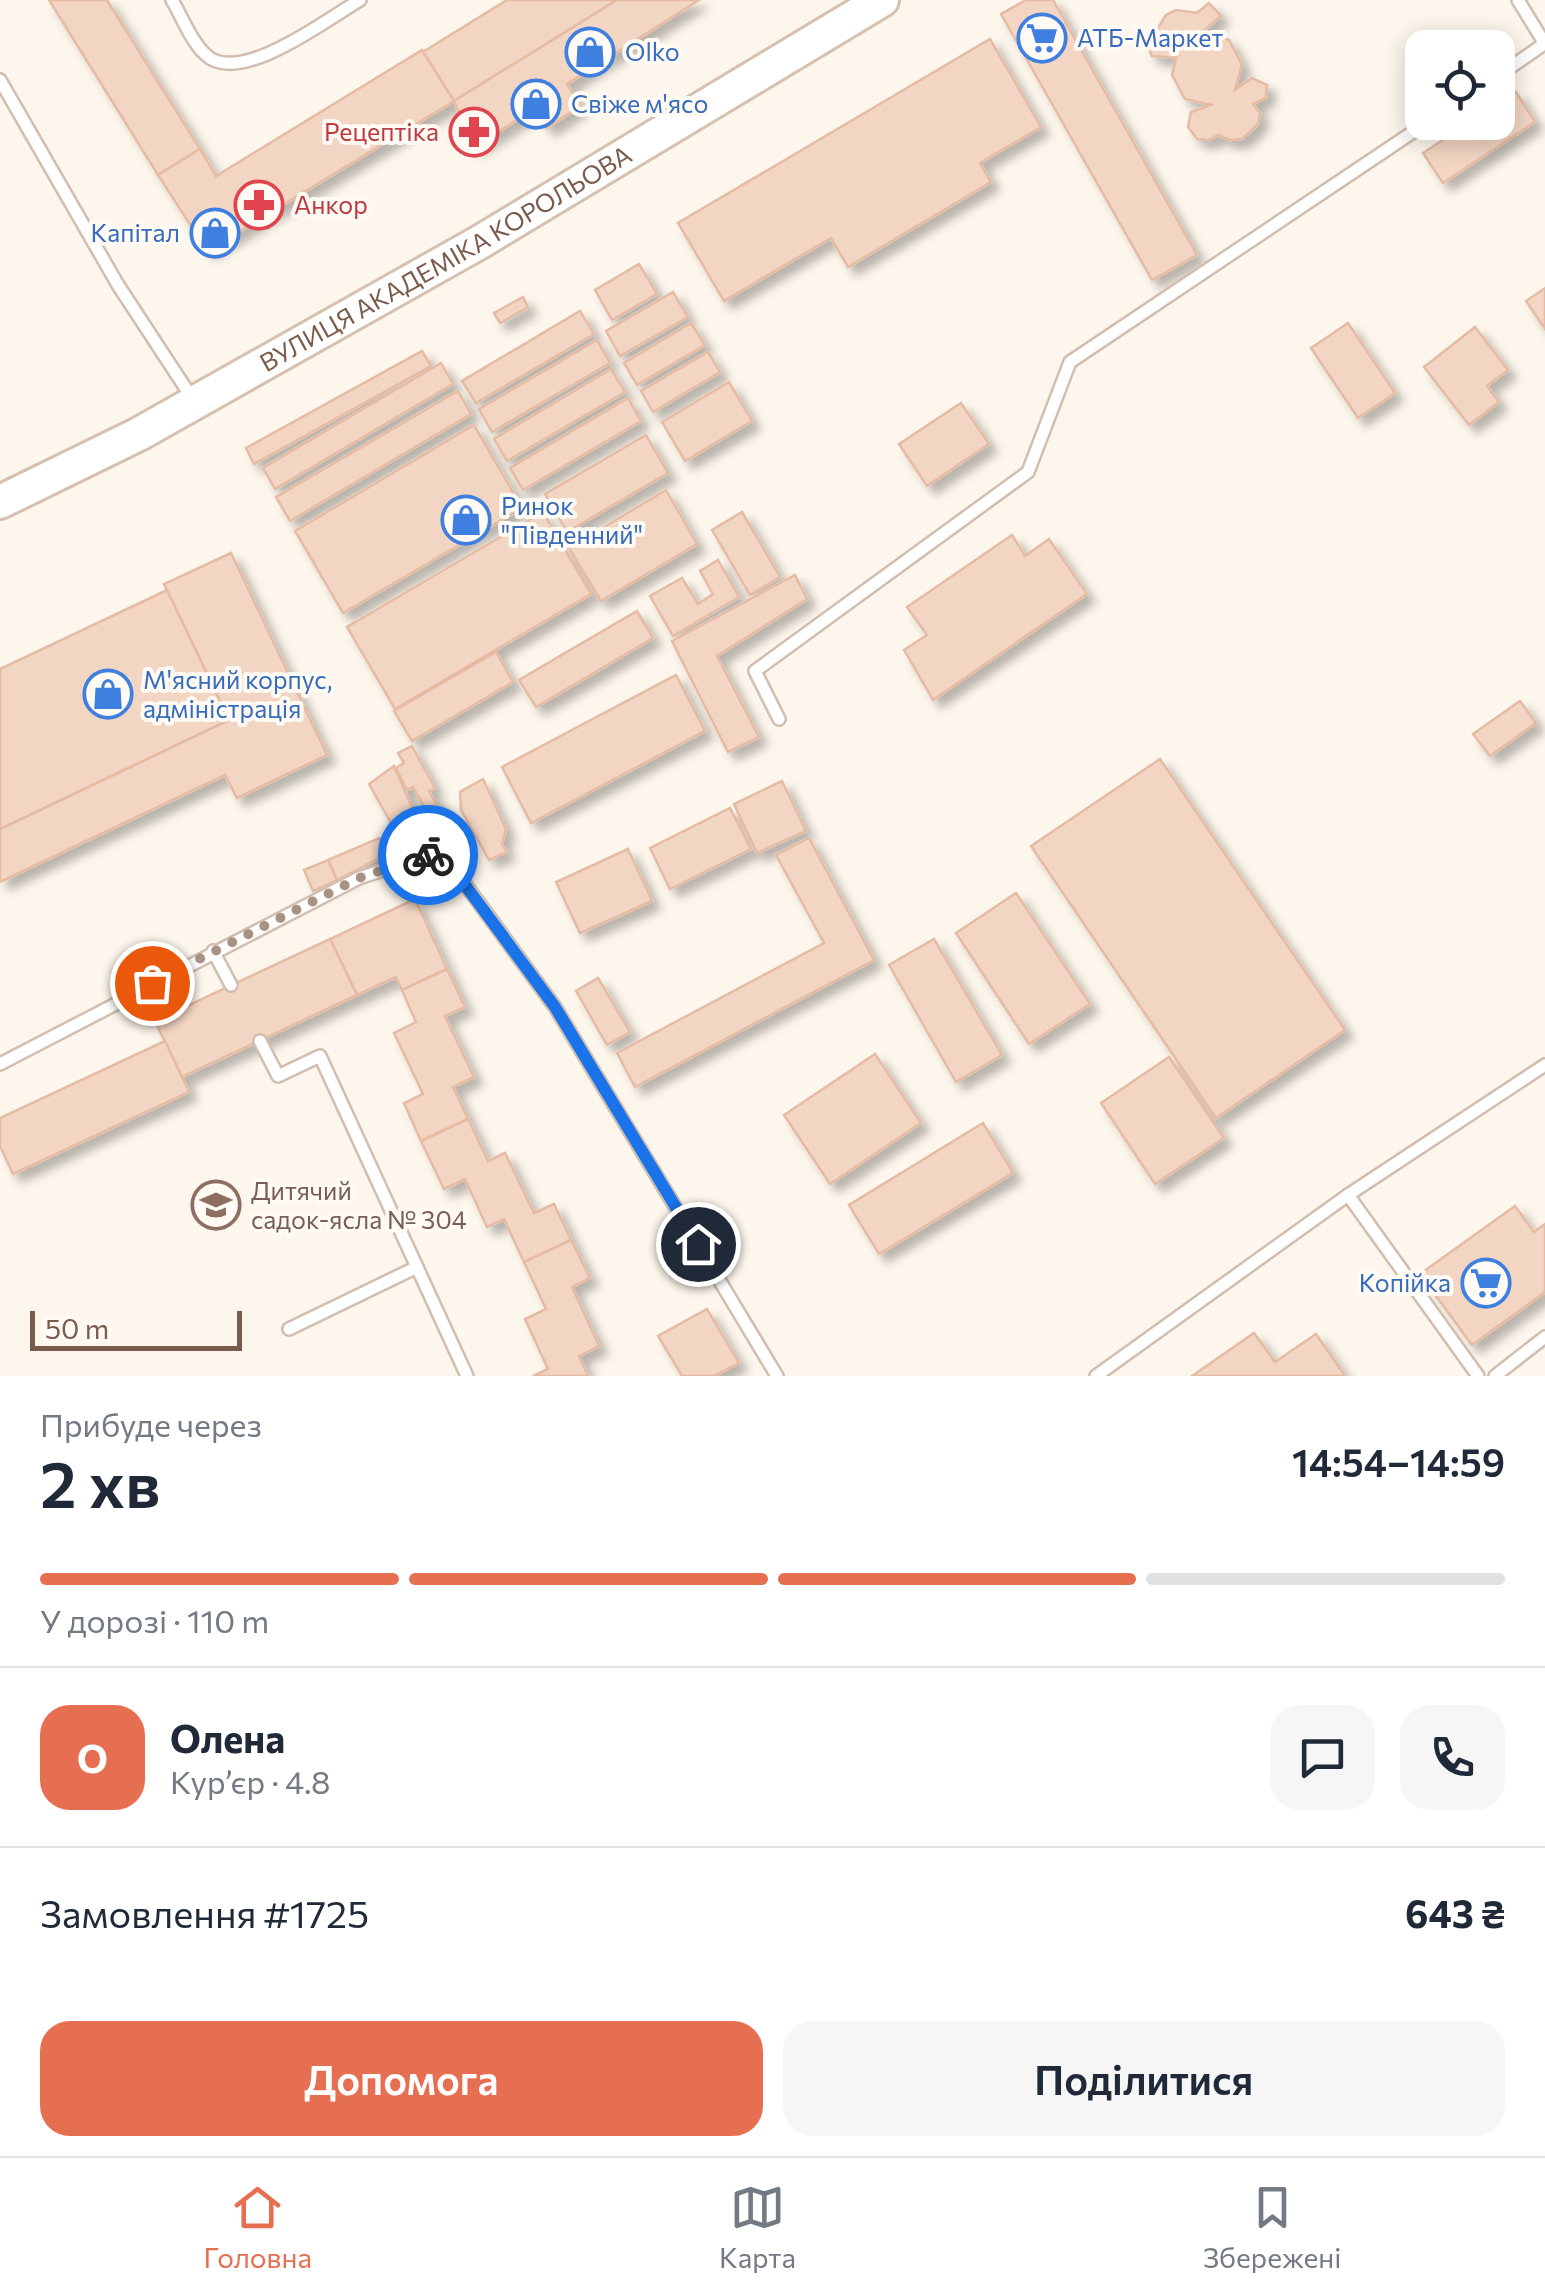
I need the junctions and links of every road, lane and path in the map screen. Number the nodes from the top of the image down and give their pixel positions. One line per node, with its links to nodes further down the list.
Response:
1 (172, 0): 2 (lane)
2 (360, 0)
3 (882, 0): 11 (main road, ВУЛИЦЯ АКАДЕМІКА КОРОЛЬОВА)
4 (1518, 0): 5 (lane)
5 (1545, 44): 6 (lane)
6 (1515, 64)
7 (0, 80): 9 (lane)
8 (1405, 137): 13 (lane)
9 (118, 285): 10 (lane); 11 (lane)
10 (103, 294)
11 (195, 403): 12 (main road, ВУЛИЦЯ АКАДЕМІКА КОРОЛЬОВА)
12 (0, 502)
13 (780, 719)
14 (213, 951): 15 (lane); 17 (lane); 24 (lane)
15 (231, 985)
16 (260, 1041): 20 (lane)
17 (0, 1064)
18 (1545, 1065): 19 (lane)
19 (1348, 1195): 25 (lane); 26 (lane)
20 (417, 1267): 21 (lane); 23 (lane)
21 (288, 1328)
22 (1545, 1337): 27 (lane)
23 (467, 1376)
24 (778, 1376)
25 (1096, 1376)
26 (1478, 1376)
27 (1496, 1376)

